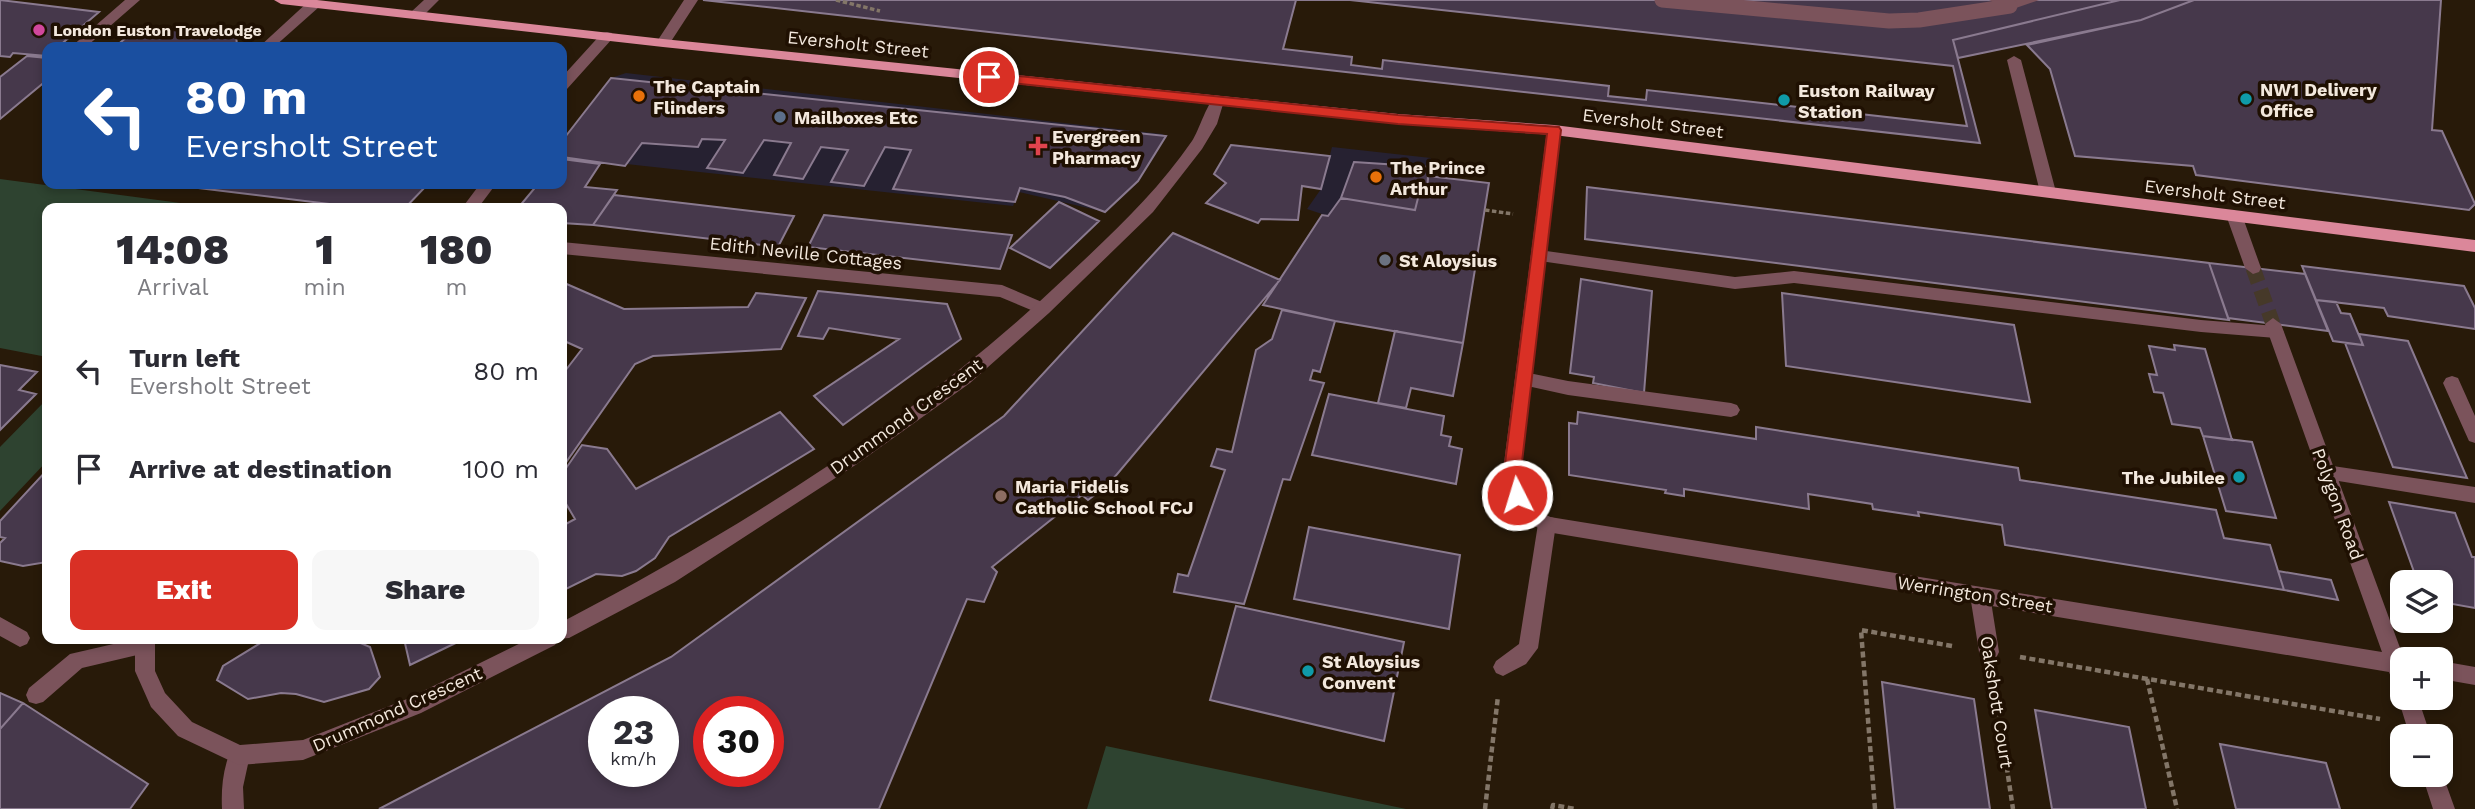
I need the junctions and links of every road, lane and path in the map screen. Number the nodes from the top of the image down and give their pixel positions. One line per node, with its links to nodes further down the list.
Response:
1 (133, 0): 14 (street)
2 (281, 0): 9 (main road, Eversholt Street)
3 (432, 0): 12 (street)
4 (691, 0): 16 (street)
5 (836, 0): 11 (path)
6 (1662, 0): 10 (street, bridge)
7 (1996, 0): 10 (street, bridge)
8 (2032, 0): 10 (street)
9 (314, 4): 12 (main road, Eversholt Street); 15 (street)
10 (2010, 6)
11 (880, 11)
12 (416, 15): 13 (main road, Eversholt Street)
13 (607, 36): 16 (main road, Eversholt Street); 18 (street)
14 (84, 42)
15 (272, 42)
16 (663, 43): 19 (main road, Eversholt Street)
17 (2014, 61): 21 (street)
18 (567, 80)
19 (1217, 101): 20 (main road, Eversholt Street); 29 (street, Drummond Crescent)
20 (1554, 130): 21 (main road, Eversholt Street); 27 (street)
21 (2048, 192): 24 (main road, Eversholt Street)
22 (1485, 210): 23 (path)
23 (1509, 214)
24 (2234, 215): 25 (main road, Eversholt Street); 28 (street)
25 (2475, 246)
26 (567, 248): 29 (street, Edith Neville Cottages)
27 (1539, 256): 30 (street); 34 (street, Polygon Road)
28 (2253, 268)
29 (1043, 309): 39 (street, Drummond Crescent)
30 (1524, 379): 32 (street); 36 (street)
31 (2452, 383): 33 (street)
32 (1731, 410)
33 (2475, 436)
34 (2326, 472): 35 (street); 45 (street, Polygon Road)
35 (2475, 495)
36 (1547, 524): 37 (street, Werrington Street); 48 (street)
37 (1980, 595): 46 (street, Oakshott Court); 49 (street, Werrington Street)
38 (0, 626): 40 (street)
39 (567, 629)
40 (20, 638)
41 (140, 644): 53 (street)
42 (144, 644): 55 (street)
43 (538, 644): 55 (street, Drummond Crescent)
44 (1952, 646): 61 (path)
45 (2392, 647)
46 (1989, 652): 62 (path, Oakshott Court)
47 (2044, 662): 52 (path)
48 (1503, 667): 58 (path)
49 (2390, 669)
50 (2453, 672): 51 (street)
51 (2475, 676)
52 (2147, 679): 54 (path); 63 (path)
53 (36, 695)
54 (2385, 720)
55 (239, 755): 57 (street)
56 (2437, 787): 64 (street)
57 (233, 809)
58 (1485, 809)
59 (1552, 809): 60 (path)
60 (1574, 809)
61 (1875, 809)
62 (2013, 809)
63 (2177, 809)
64 (2444, 809)

